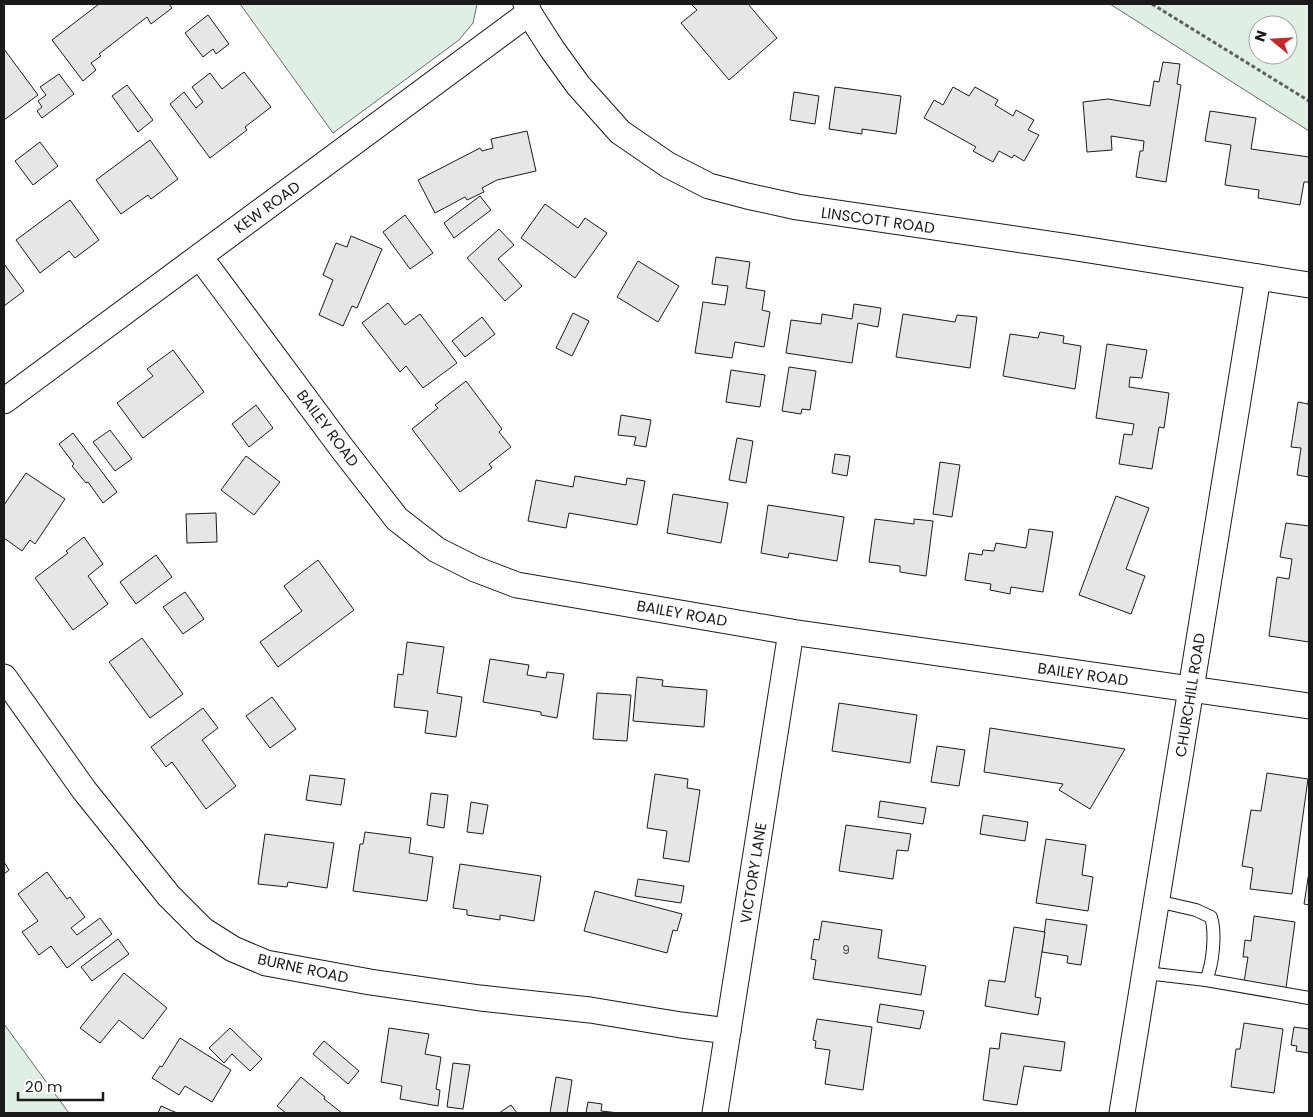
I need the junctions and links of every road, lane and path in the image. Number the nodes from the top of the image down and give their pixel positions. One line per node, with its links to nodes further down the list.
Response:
1 (1152, 4): 3 (path)
2 (528, 8): 4 (street, KEW ROAD); 5 (street, LINSCOTT ROAD)
3 (1309, 101)
4 (200, 256): 7 (street, KEW ROAD); 8 (street, BAILEY ROAD)
5 (1258, 277): 6 (street, LINSCOTT ROAD); 10 (street, CHURCHILL ROAD)
6 (1309, 285)
7 (4, 401)
8 (792, 632): 10 (street, BAILEY ROAD); 16 (street, VICTORY LANE)
9 (4, 678): 16 (street, BURNE ROAD)
10 (1191, 689): 11 (street, BAILEY ROAD); 12 (street, CHURCHILL ROAD)
11 (1309, 706)
12 (1157, 901): 13 (street, CHURCHILL ROAD); 14 (lane)
13 (1146, 973): 14 (lane); 18 (street, CHURCHILL ROAD)
14 (1206, 980): 15 (lane)
15 (1309, 998)
16 (728, 1031): 17 (street, VICTORY LANE)
17 (715, 1113)
18 (1122, 1113)

